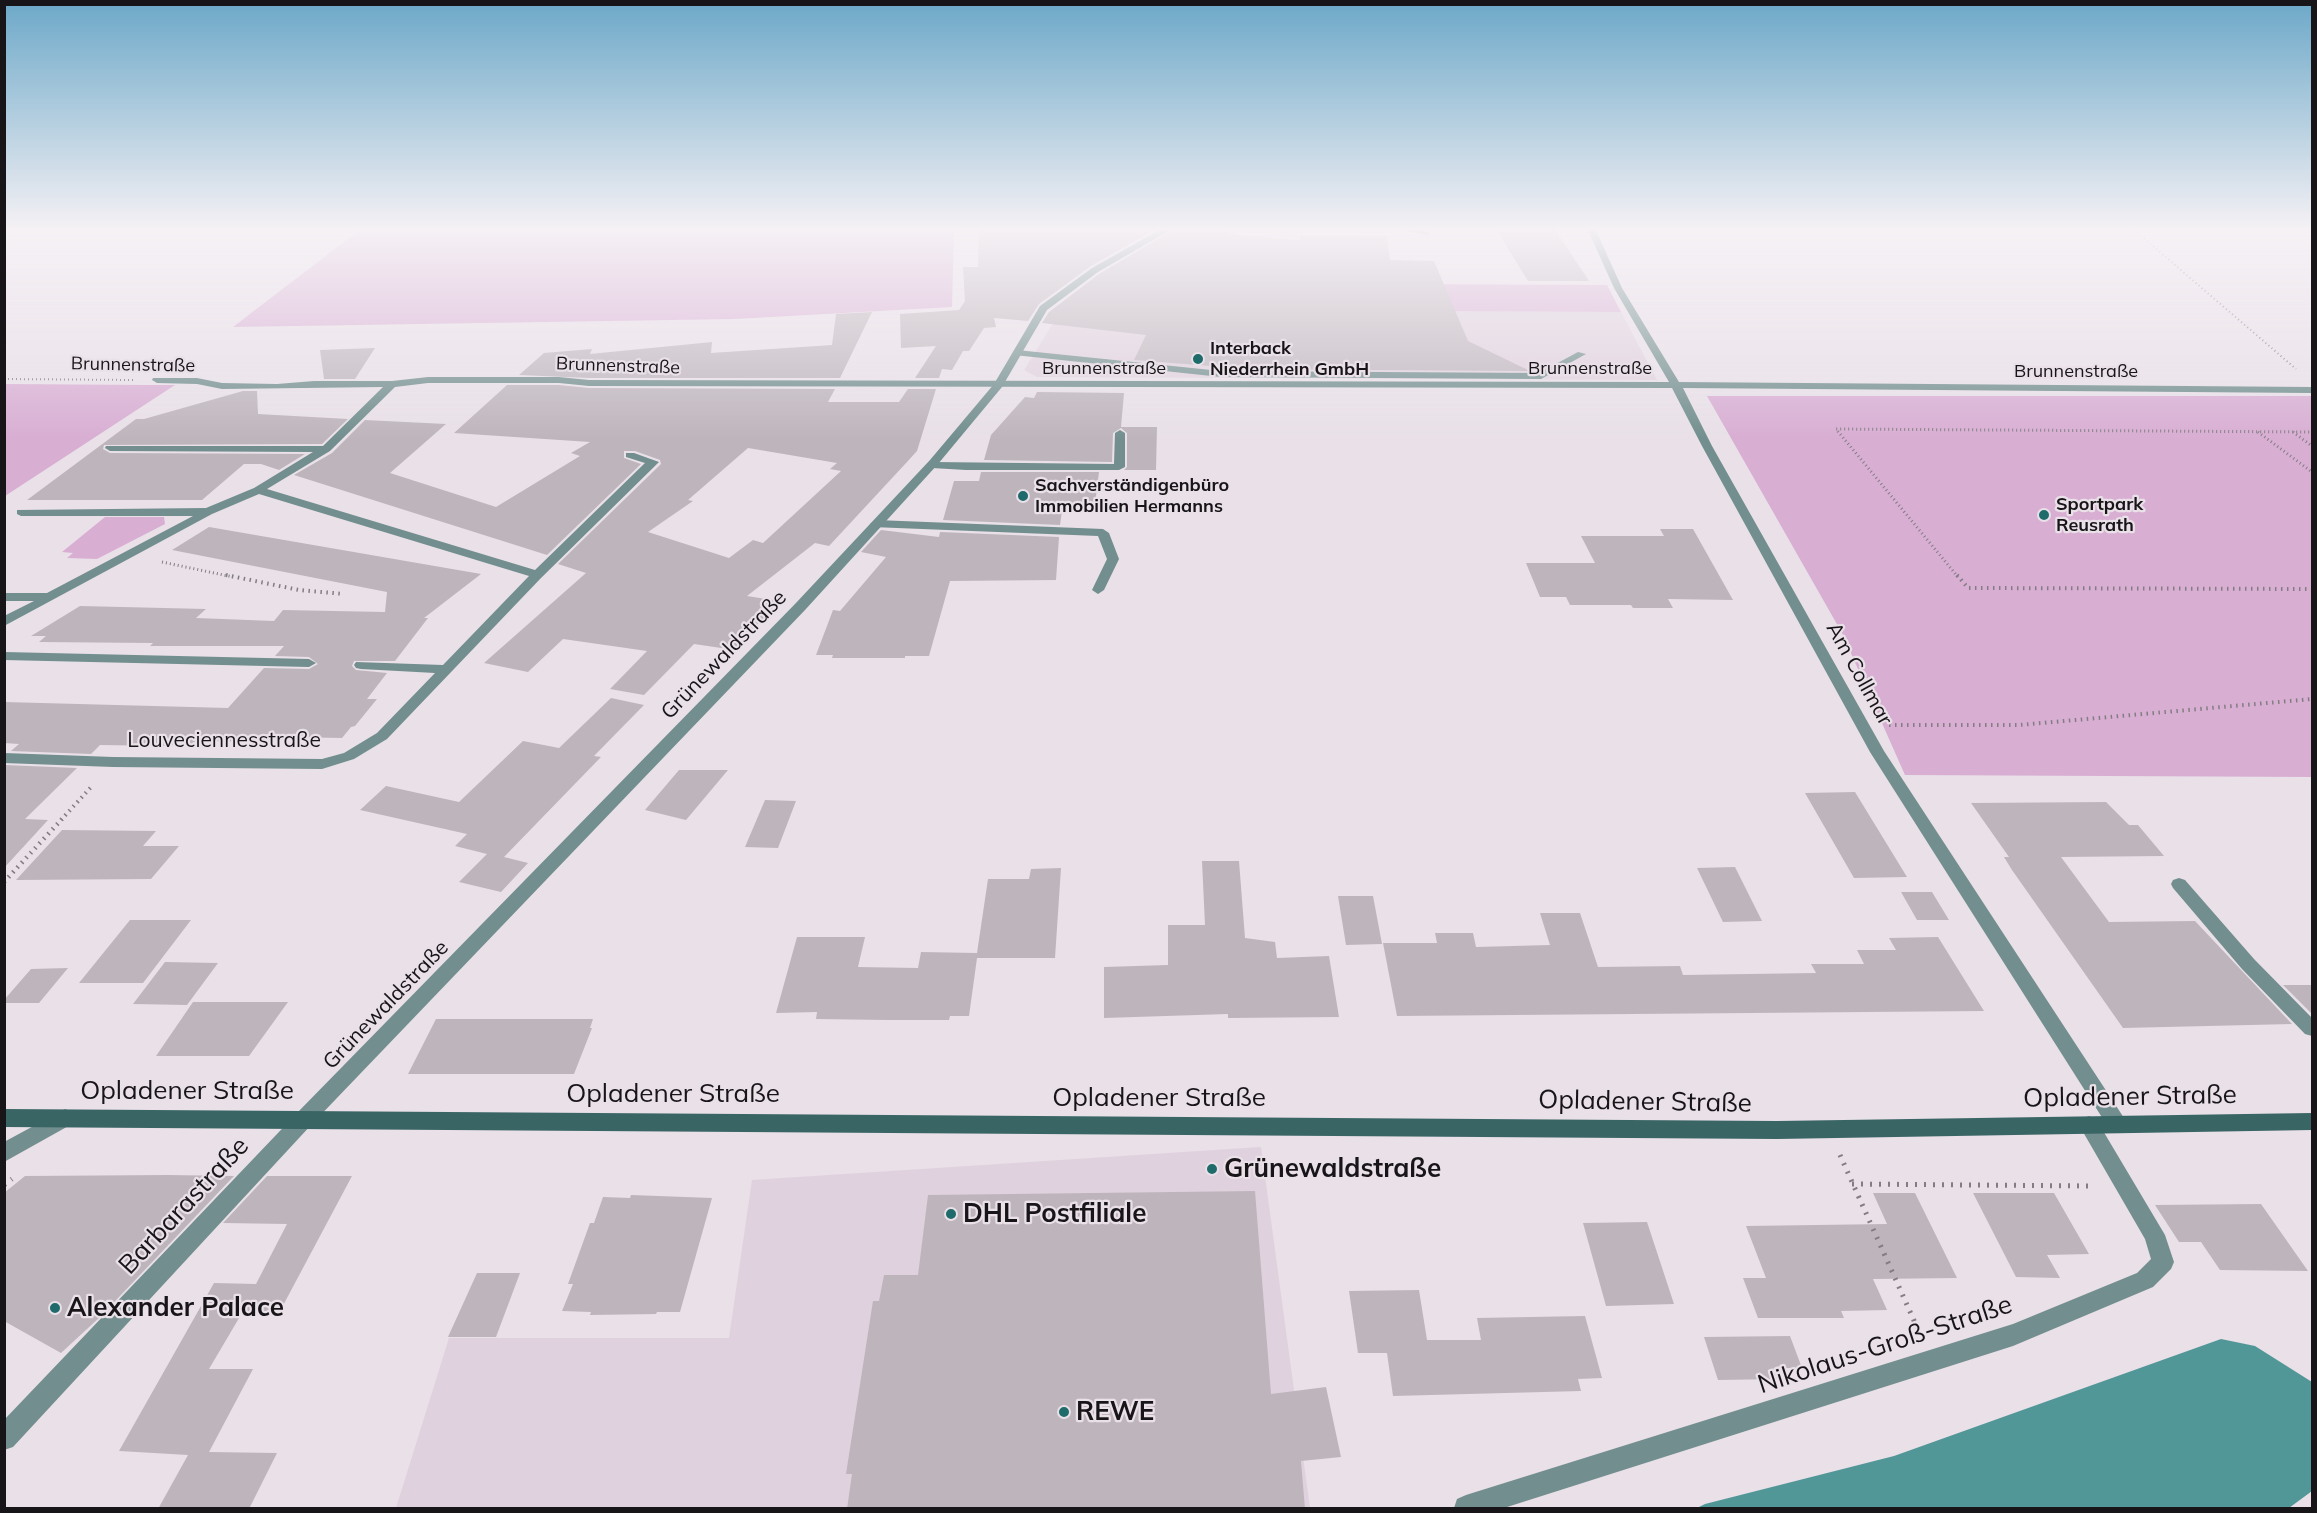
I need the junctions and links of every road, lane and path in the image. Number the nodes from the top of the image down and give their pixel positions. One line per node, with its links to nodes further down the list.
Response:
1 (1056, 299): 4 (street, Grünewaldstraße)
2 (1624, 299): 11 (street, Am Collmar)
3 (2214, 299): 6 (path)
4 (1017, 353): 5 (street); 10 (street, Grünewaldstraße)
5 (1581, 354)
6 (2296, 369)
7 (4, 379): 8 (path, Brunnenstraße)
8 (157, 380): 9 (street, Brunnenstraße)
9 (392, 384): 10 (street, Brunnenstraße); 19 (street)
10 (998, 385): 11 (street, Brunnenstraße); 21 (street, Grünewaldstraße)
11 (1676, 385): 12 (street, Brunnenstraße); 40 (street, Am Collmar)
12 (2313, 390)
13 (2257, 431): 14 (path); 22 (path); 30 (path)
14 (2292, 431): 15 (path); 17 (path)
15 (2313, 432)
16 (1120, 433): 21 (street)
17 (2313, 446)
18 (110, 448): 19 (street)
19 (326, 449): 23 (street)
20 (630, 455): 28 (street, Louveciennesstraße)
21 (932, 465): 26 (street, Grünewaldstraße)
22 (2313, 472)
23 (258, 490): 25 (street); 28 (street)
24 (21, 512): 25 (street)
25 (208, 512): 27 (street)
26 (876, 524): 29 (street); 48 (street, Grünewaldstraße)
27 (128, 556): 31 (path); 33 (street)
28 (537, 575): 38 (street, Louveciennesstraße)
29 (1098, 590)
30 (2313, 590)
31 (344, 594)
32 (4, 597): 33 (street)
33 (49, 597): 34 (street)
34 (4, 622)
35 (4, 656): 36 (street)
36 (309, 663)
37 (361, 665): 38 (street)
38 (446, 669): 42 (street, Louveciennesstraße)
39 (2313, 699): 40 (path)
40 (1862, 725): 50 (street, Am Collmar)
41 (4, 758): 42 (street, Louveciennesstraße)
42 (113, 762): 43 (path)
43 (4, 882)
44 (2179, 884): 45 (street)
45 (2313, 1029)
46 (4, 1118): 47 (main road, Opladener Straße)
47 (65, 1118): 48 (main road, Opladener Straße); 53 (street)
48 (305, 1119): 52 (main road, Opladener Straße); 57 (street, Barbarastraße)
49 (2313, 1122): 50 (main road, Opladener Straße)
50 (2118, 1124): 51 (main road, Opladener Straße)
51 (2089, 1125): 52 (main road, Opladener Straße); 55 (street, Nikolaus-Groß-Straße)
52 (1829, 1129): 54 (path)
53 (4, 1153)
54 (1852, 1184): 55 (path); 56 (path)
55 (2127, 1186): 56 (street, Nikolaus-Groß-Straße)
56 (1932, 1360): 58 (street, Nikolaus-Groß-Straße)
57 (4, 1438)
58 (1466, 1509)

